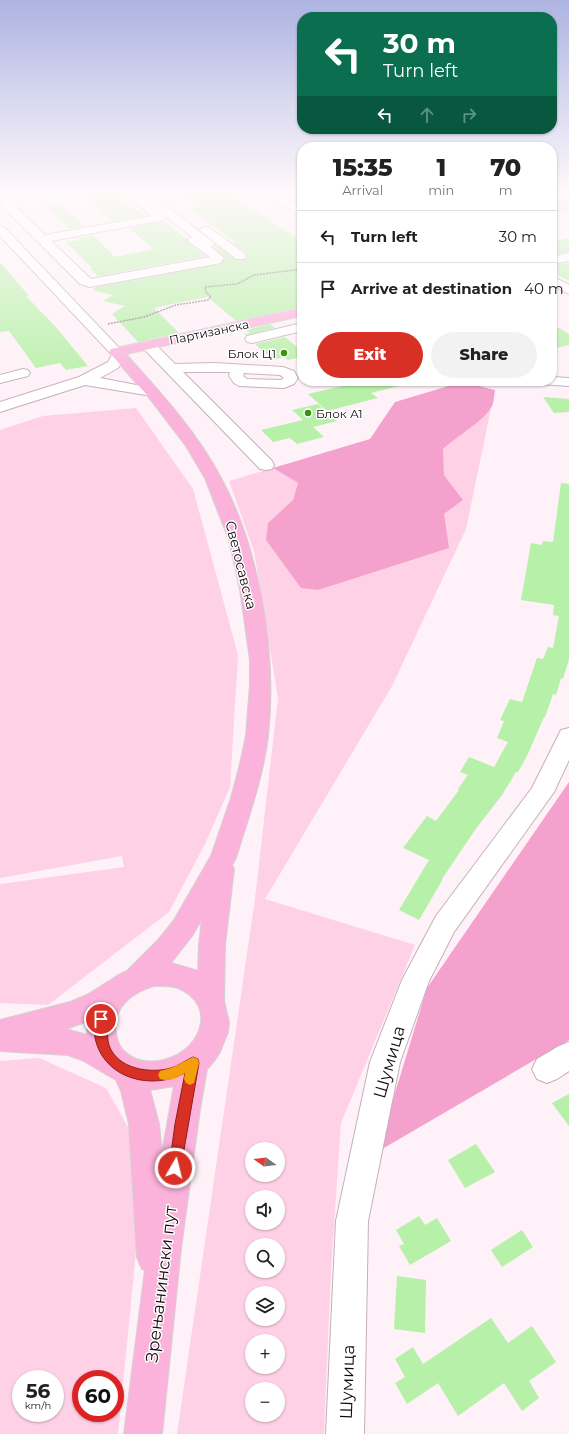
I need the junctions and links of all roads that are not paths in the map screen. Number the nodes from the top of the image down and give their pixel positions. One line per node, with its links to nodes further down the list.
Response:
1 (27, 258): 10 (street, Светосавска)
2 (61, 258): 3 (street)
3 (218, 258)
4 (557, 283): 5 (street)
5 (569, 290)
6 (295, 314): 9 (main road, Партизанска)
7 (297, 327): 8 (street)
8 (252, 339)
9 (148, 345): 10 (main road, Партизанска); 12 (street)
10 (117, 354): 15 (street); 18 (main road, Светосавска)
11 (238, 368): 12 (street)
12 (172, 369): 20 (street)
13 (23, 373): 14 (street)
14 (0, 379)
15 (84, 380): 18 (street); 19 (street)
16 (557, 382): 17 (street)
17 (569, 382)
18 (152, 392): 22 (main road, Светосавска)
19 (0, 407)
20 (266, 466)
21 (569, 736): 31 (street, Шумица)
22 (223, 858): 23 (main road); 24 (main road)
23 (128, 985): 24 (main road); 25 (main road); 28 (main road)
24 (210, 1000): 27 (main road)
25 (0, 1033)
26 (0, 1038): 28 (main road)
27 (193, 1063): 28 (main road); 29 (main road, Зрењанински пут)
28 (121, 1067): 29 (main road)
29 (157, 1302): 30 (main road, Зрењанински пут)
30 (143, 1434)
31 (345, 1434)

